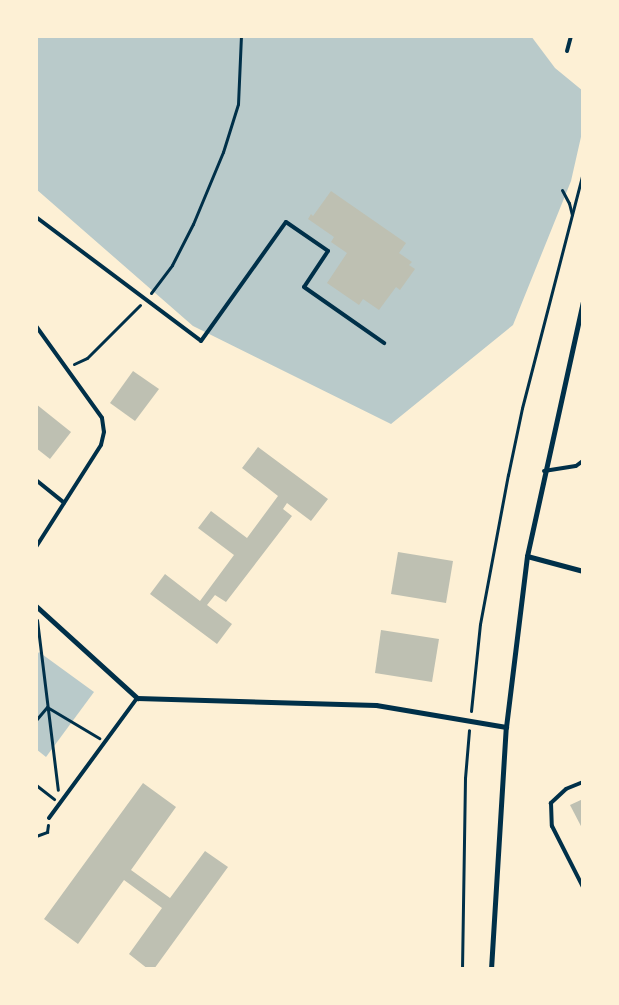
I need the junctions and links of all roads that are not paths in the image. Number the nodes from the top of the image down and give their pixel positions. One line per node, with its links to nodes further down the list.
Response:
1 (571, 36): 2 (lane)
2 (567, 51)
3 (36, 216): 6 (lane)
4 (583, 301): 8 (street)
5 (36, 326): 10 (lane)
6 (384, 343)
7 (583, 461): 8 (lane)
8 (544, 471): 12 (street)
9 (36, 480): 10 (lane)
10 (64, 503): 11 (lane)
11 (36, 547)
12 (527, 556): 13 (street); 16 (street)
13 (583, 571)
14 (36, 606): 15 (street)
15 (137, 698): 16 (street); 18 (lane)
16 (506, 727): 20 (street)
17 (583, 782): 19 (lane)
18 (49, 818)
19 (583, 888)
20 (491, 969)

